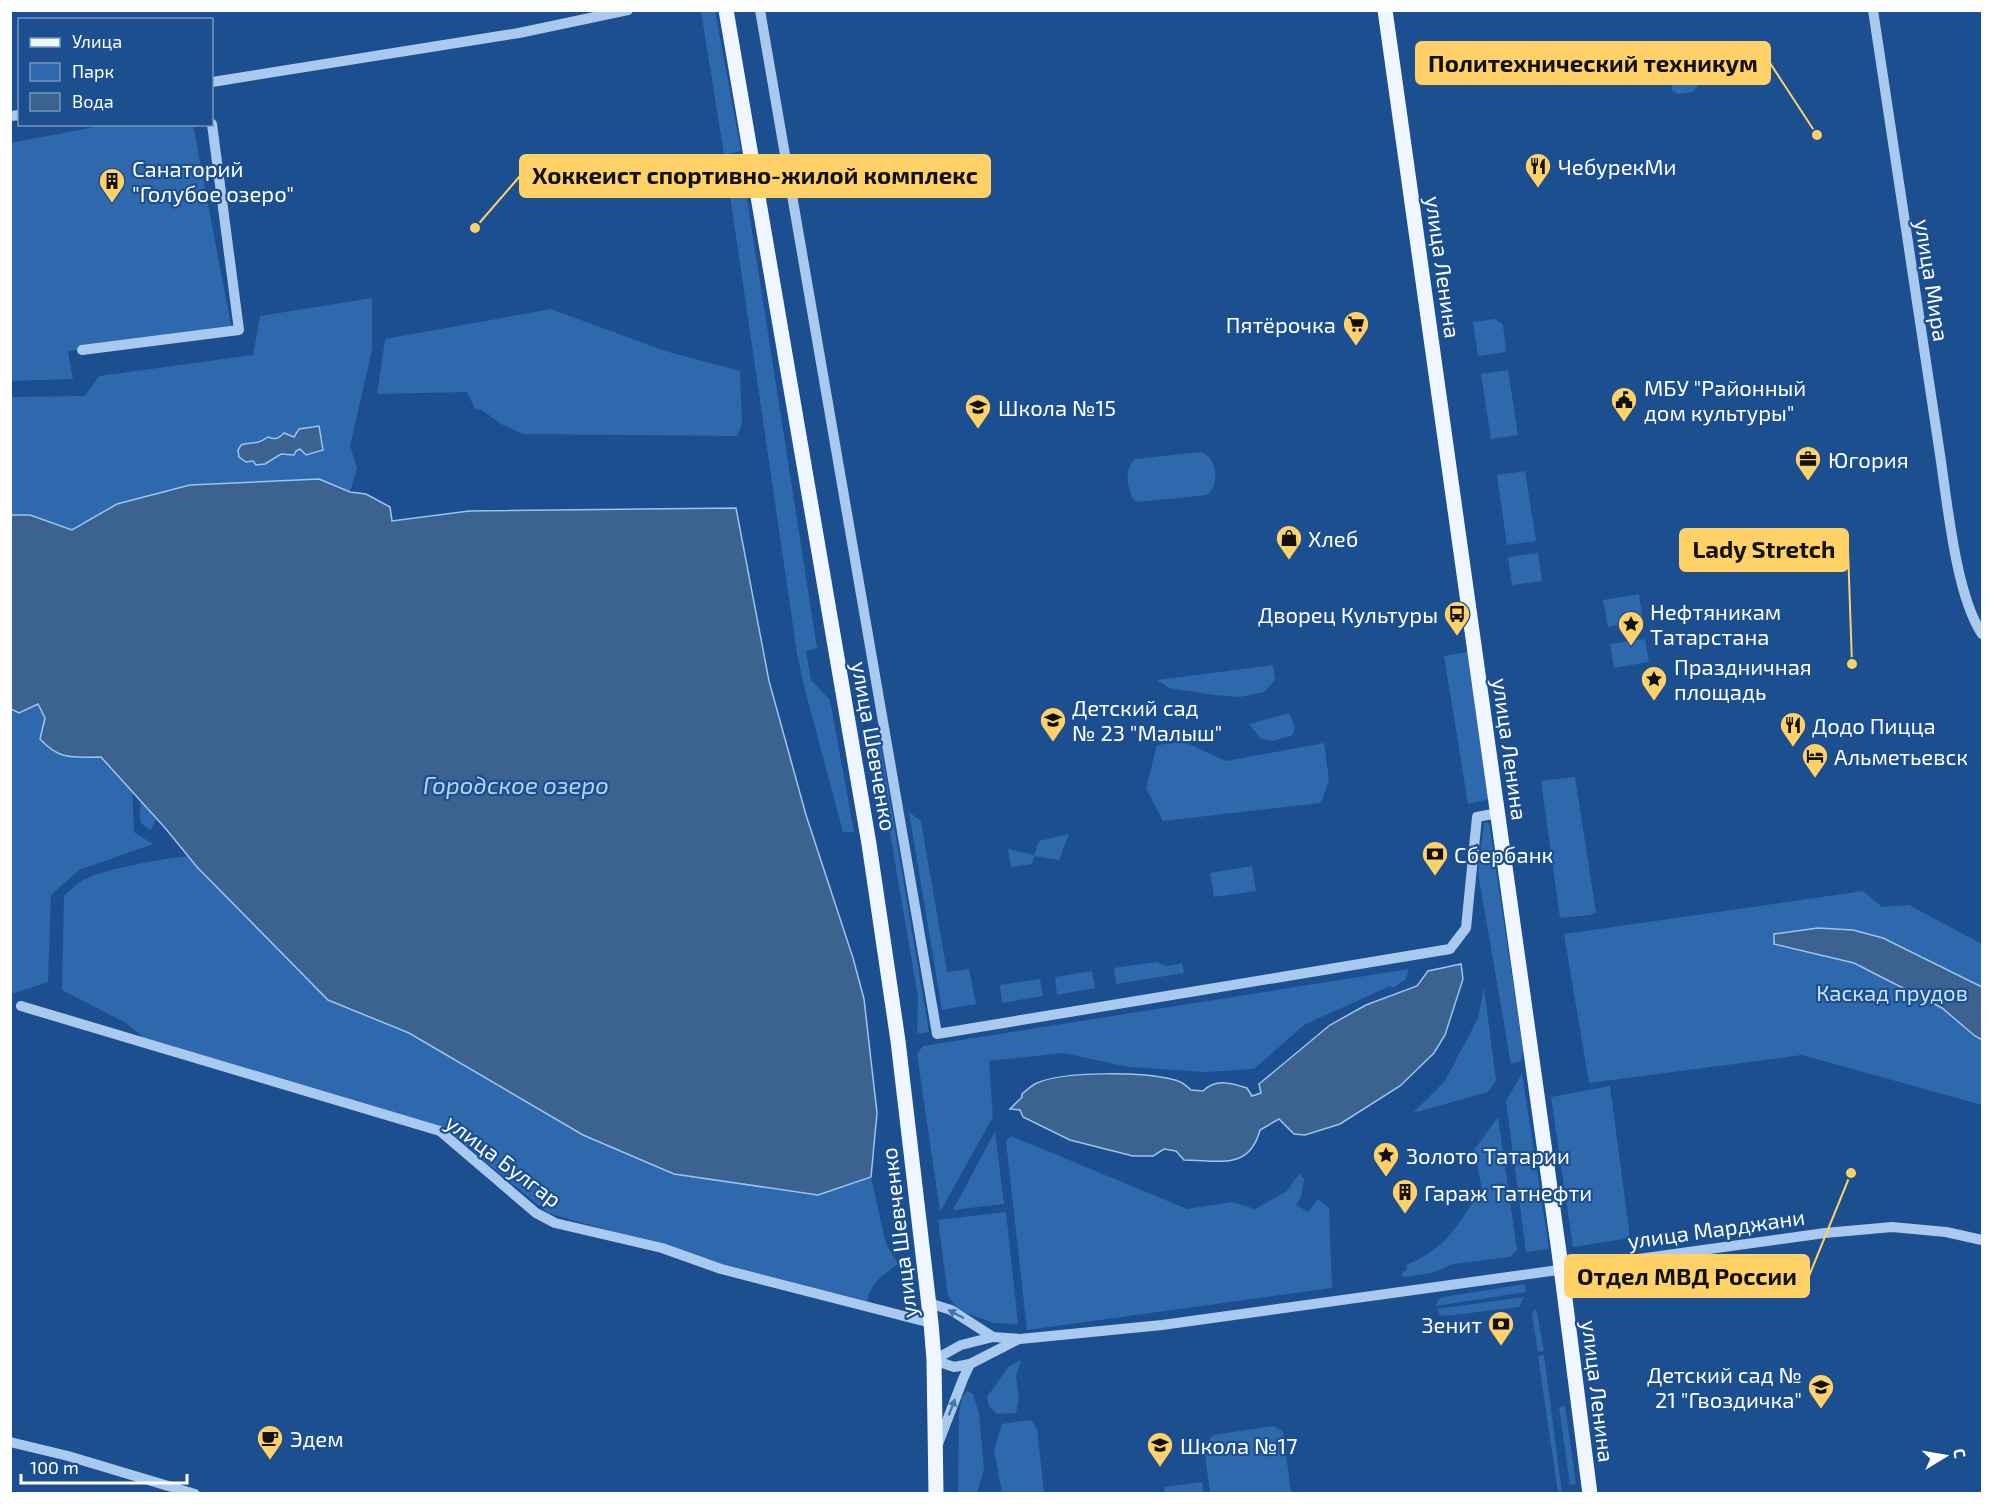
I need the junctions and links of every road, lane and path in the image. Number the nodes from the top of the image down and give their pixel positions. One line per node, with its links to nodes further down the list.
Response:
1 (628, 10): 6 (street)
2 (726, 10): 14 (main road, улица Шевченко)
3 (760, 10): 10 (street)
4 (1385, 10): 10 (main road, улица Ленина)
5 (1873, 10): 9 (street, улица Мира)
6 (213, 82)
7 (212, 126): 8 (street)
8 (82, 350)
9 (1983, 634)
10 (1498, 813): 13 (main road, улица Ленина)
11 (21, 1006): 15 (street, улица Булгар)
12 (1983, 1240): 13 (street, улица Марджани)
13 (1561, 1270): 17 (street, улица Марджани); 24 (main road, улица Ленина)
14 (929, 1303): 15 (main road, улица Шевченко); 16 (street, one-way to 14)
15 (932, 1323): 18 (main road, улица Шевченко)
16 (993, 1337): 17 (street); 18 (street)
17 (1020, 1339): 19 (street)
18 (934, 1360): 19 (street); 21 (main road, улица Шевченко)
19 (970, 1364): 21 (street, one-way to 19)
20 (10, 1442): 22 (street)
21 (935, 1450): 23 (main road, улица Шевченко)
22 (195, 1494)
23 (936, 1494)
24 (1590, 1494)

